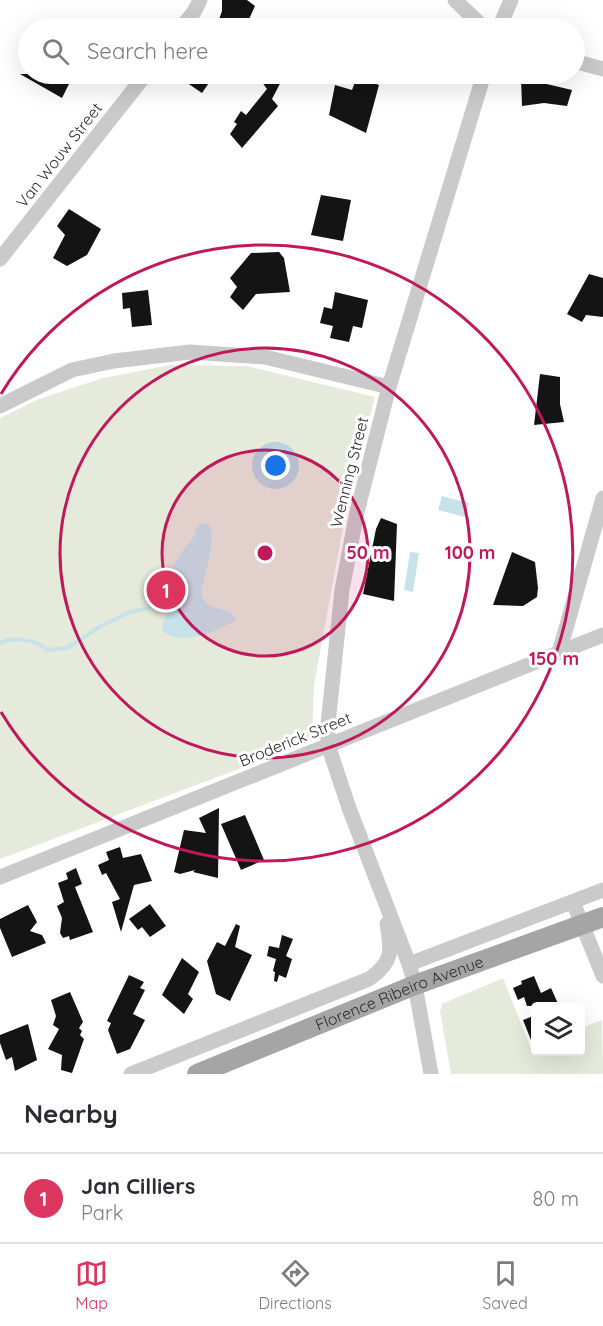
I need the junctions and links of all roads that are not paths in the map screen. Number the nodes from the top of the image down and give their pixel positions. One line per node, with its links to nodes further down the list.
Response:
1 (200, 0): 4 (street)
2 (455, 0): 5 (street)
3 (512, 0): 6 (street)
4 (188, 18)
5 (474, 18)
6 (503, 18)
7 (585, 64): 8 (street)
8 (603, 69)
9 (138, 84): 11 (street, Van Wouw Street)
10 (480, 84): 12 (street, Wenning Street)
11 (0, 259)
12 (389, 387): 13 (street); 17 (street, Wenning Street)
13 (0, 406)
14 (603, 498): 16 (street)
15 (603, 635): 16 (street, Broderick Street)
16 (559, 652): 17 (street, Broderick Street)
17 (328, 745): 18 (street, Broderick Street); 20 (street, Wenning Street)
18 (0, 877)
19 (603, 890): 21 (street)
20 (383, 898): 24 (street, Wenning Street); 27 (street)
21 (573, 902): 23 (street); 24 (street)
22 (603, 917): 23 (main road, Florence Ribeiro Avenue)
23 (582, 925): 25 (street); 26 (main road, Florence Ribeiro Avenue)
24 (409, 964): 26 (street, Wenning Street)
25 (603, 976)
26 (415, 985): 28 (main road, Florence Ribeiro Avenue); 29 (street, Wenning Street)
27 (131, 1074)
28 (197, 1074)
29 (431, 1074)

